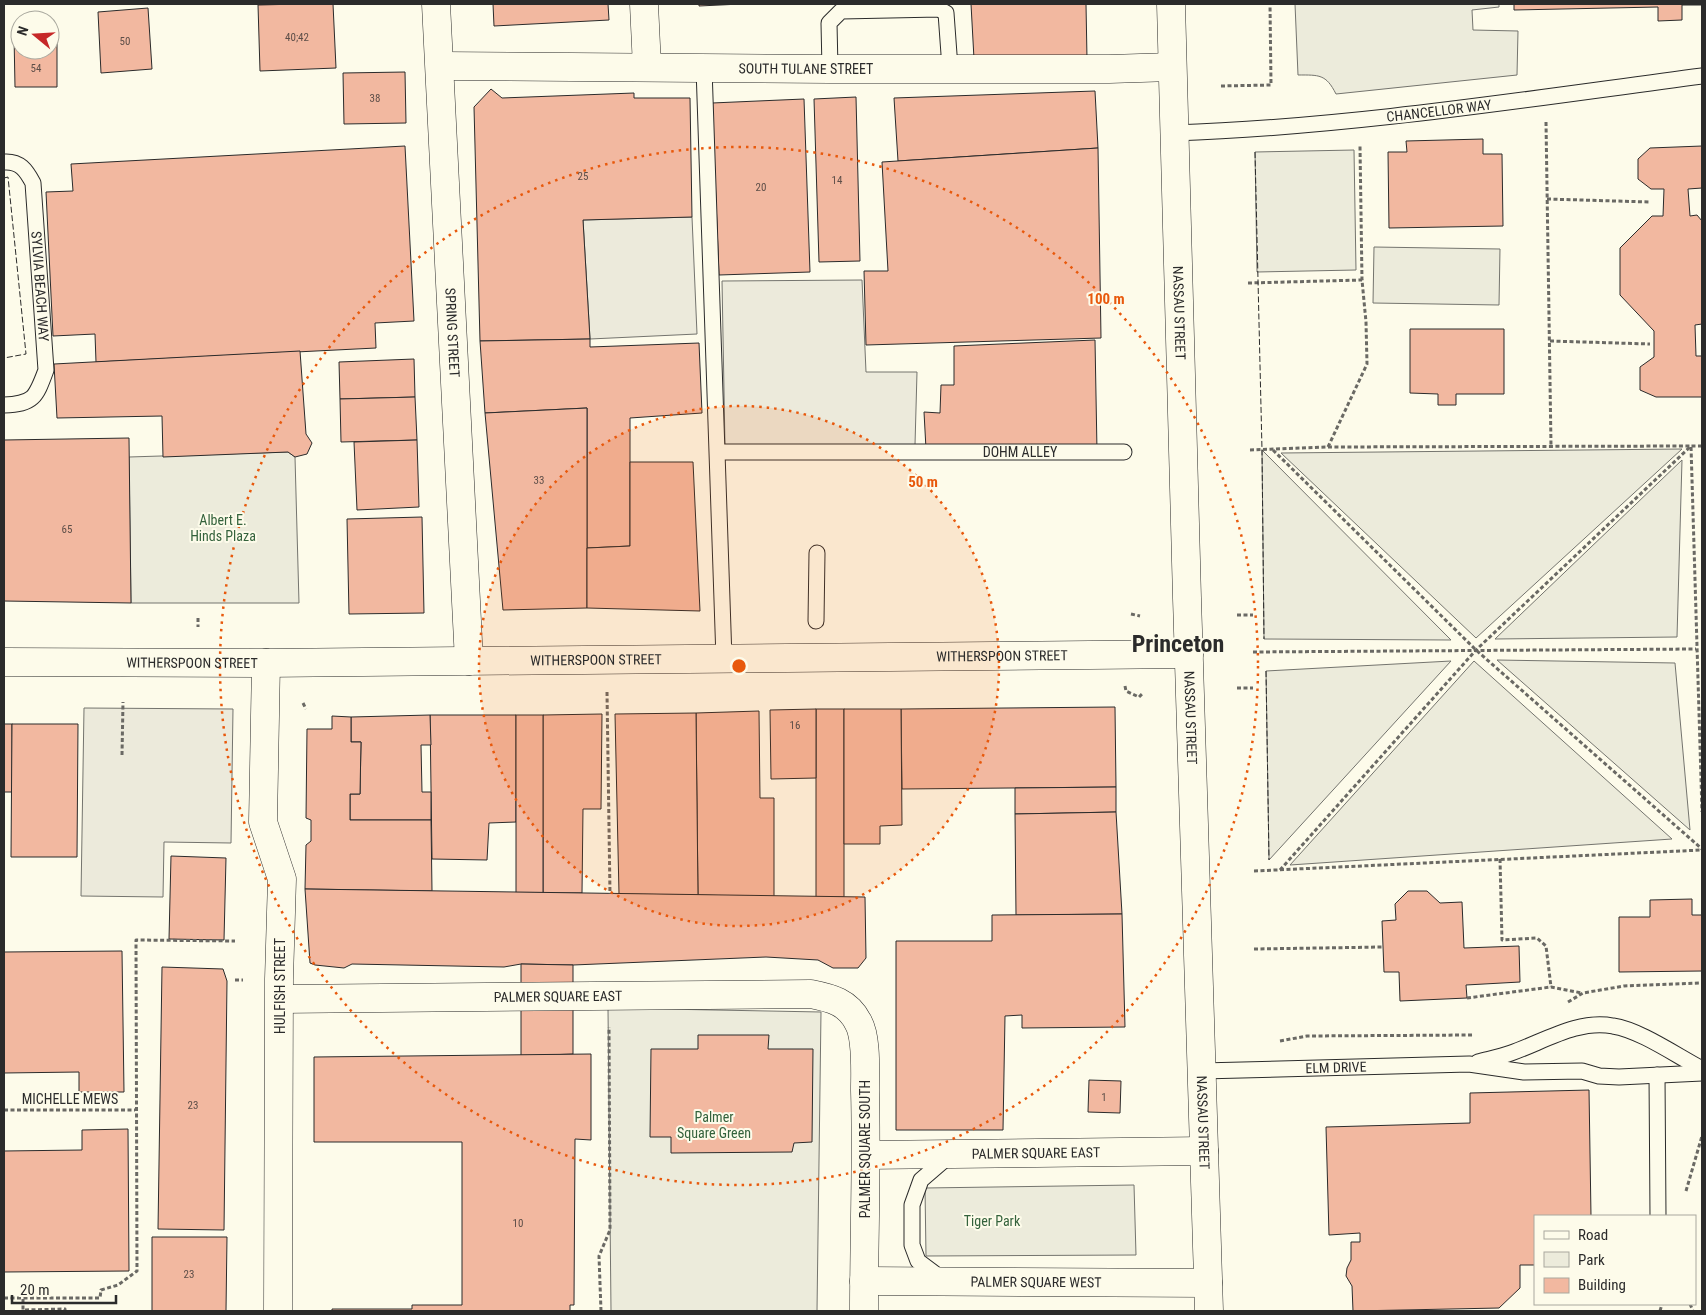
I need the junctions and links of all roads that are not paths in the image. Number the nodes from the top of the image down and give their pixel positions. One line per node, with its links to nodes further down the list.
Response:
1 (436, 4): 4 (street, SPRING STREET)
2 (644, 4): 5 (street)
3 (1171, 4): 6 (street, NASSAU STREET)
4 (440, 66): 5 (street, SOUTH TULANE STREET); 20 (street, SPRING STREET)
5 (647, 67): 7 (street, SOUTH TULANE STREET)
6 (1172, 67): 8 (street, SOUTH TULANE STREET); 11 (street, NASSAU STREET)
7 (704, 68): 9 (street, SOUTH TULANE STREET); 14 (lane)
8 (950, 68): 9 (street, SOUTH TULANE STREET); 9 (lane)
9 (830, 69)
10 (1702, 76): 11 (lane, CHANCELLOR WAY)
11 (1174, 133): 18 (street, NASSAU STREET)
12 (4, 162): 13 (lane, SYLVIA BEACH WAY)
13 (4, 405)
14 (718, 452): 15 (lane, DOHM ALLEY); 19 (lane)
15 (1124, 452)
16 (817, 553): 17 (lane)
17 (816, 621)
18 (1189, 654): 19 (street, WITHERSPOON STREET); 27 (street, NASSAU STREET)
19 (724, 659): 20 (street, WITHERSPOON STREET)
20 (469, 661): 22 (street, WITHERSPOON STREET)
21 (4, 662): 22 (street, WITHERSPOON STREET)
22 (266, 663): 23 (street, HULFISH STREET)
23 (280, 998): 24 (street, PALMER SQUARE EAST); 37 (street, HULFISH STREET)
24 (834, 999): 32 (street, PALMER SQUARE SOUTH)
25 (1469, 1064): 26 (lane, ELM DRIVE); 27 (lane, ELM DRIVE); 29 (lane, ELM DRIVE)
26 (1702, 1069)
27 (1202, 1071): 30 (street, NASSAU STREET)
28 (1702, 1074): 29 (lane, ELM DRIVE)
29 (1657, 1076): 33 (lane)
30 (1204, 1151): 31 (street, PALMER SQUARE EAST); 36 (street, NASSAU STREET)
31 (951, 1154): 32 (street, PALMER SQUARE EAST); 35 (lane)
32 (867, 1155): 34 (street, PALMER SQUARE SOUTH)
33 (1658, 1215)
34 (864, 1281): 35 (street, PALMER SQUARE WEST); 38 (street, PALMER SQUARE SOUTH)
35 (947, 1282): 36 (street, PALMER SQUARE WEST)
36 (1208, 1283): 39 (street, NASSAU STREET)
37 (278, 1311)
38 (864, 1311)
39 (1209, 1311)

